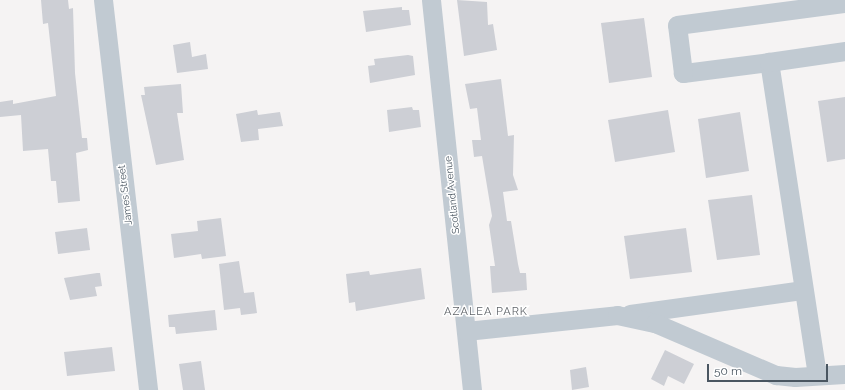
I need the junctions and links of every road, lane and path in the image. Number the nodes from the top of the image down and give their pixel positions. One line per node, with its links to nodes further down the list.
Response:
1 (103, 0): 11 (street, James Street)
2 (431, 0): 8 (street, Scotland Avenue)
3 (845, 3): 5 (street)
4 (845, 51): 5 (street)
5 (769, 62): 6 (street)
6 (803, 290): 7 (street); 10 (street)
7 (617, 315): 8 (street); 10 (street)
8 (466, 331): 12 (street, Scotland Avenue)
9 (845, 374): 10 (street)
10 (817, 375)
11 (148, 390)
12 (472, 390)

